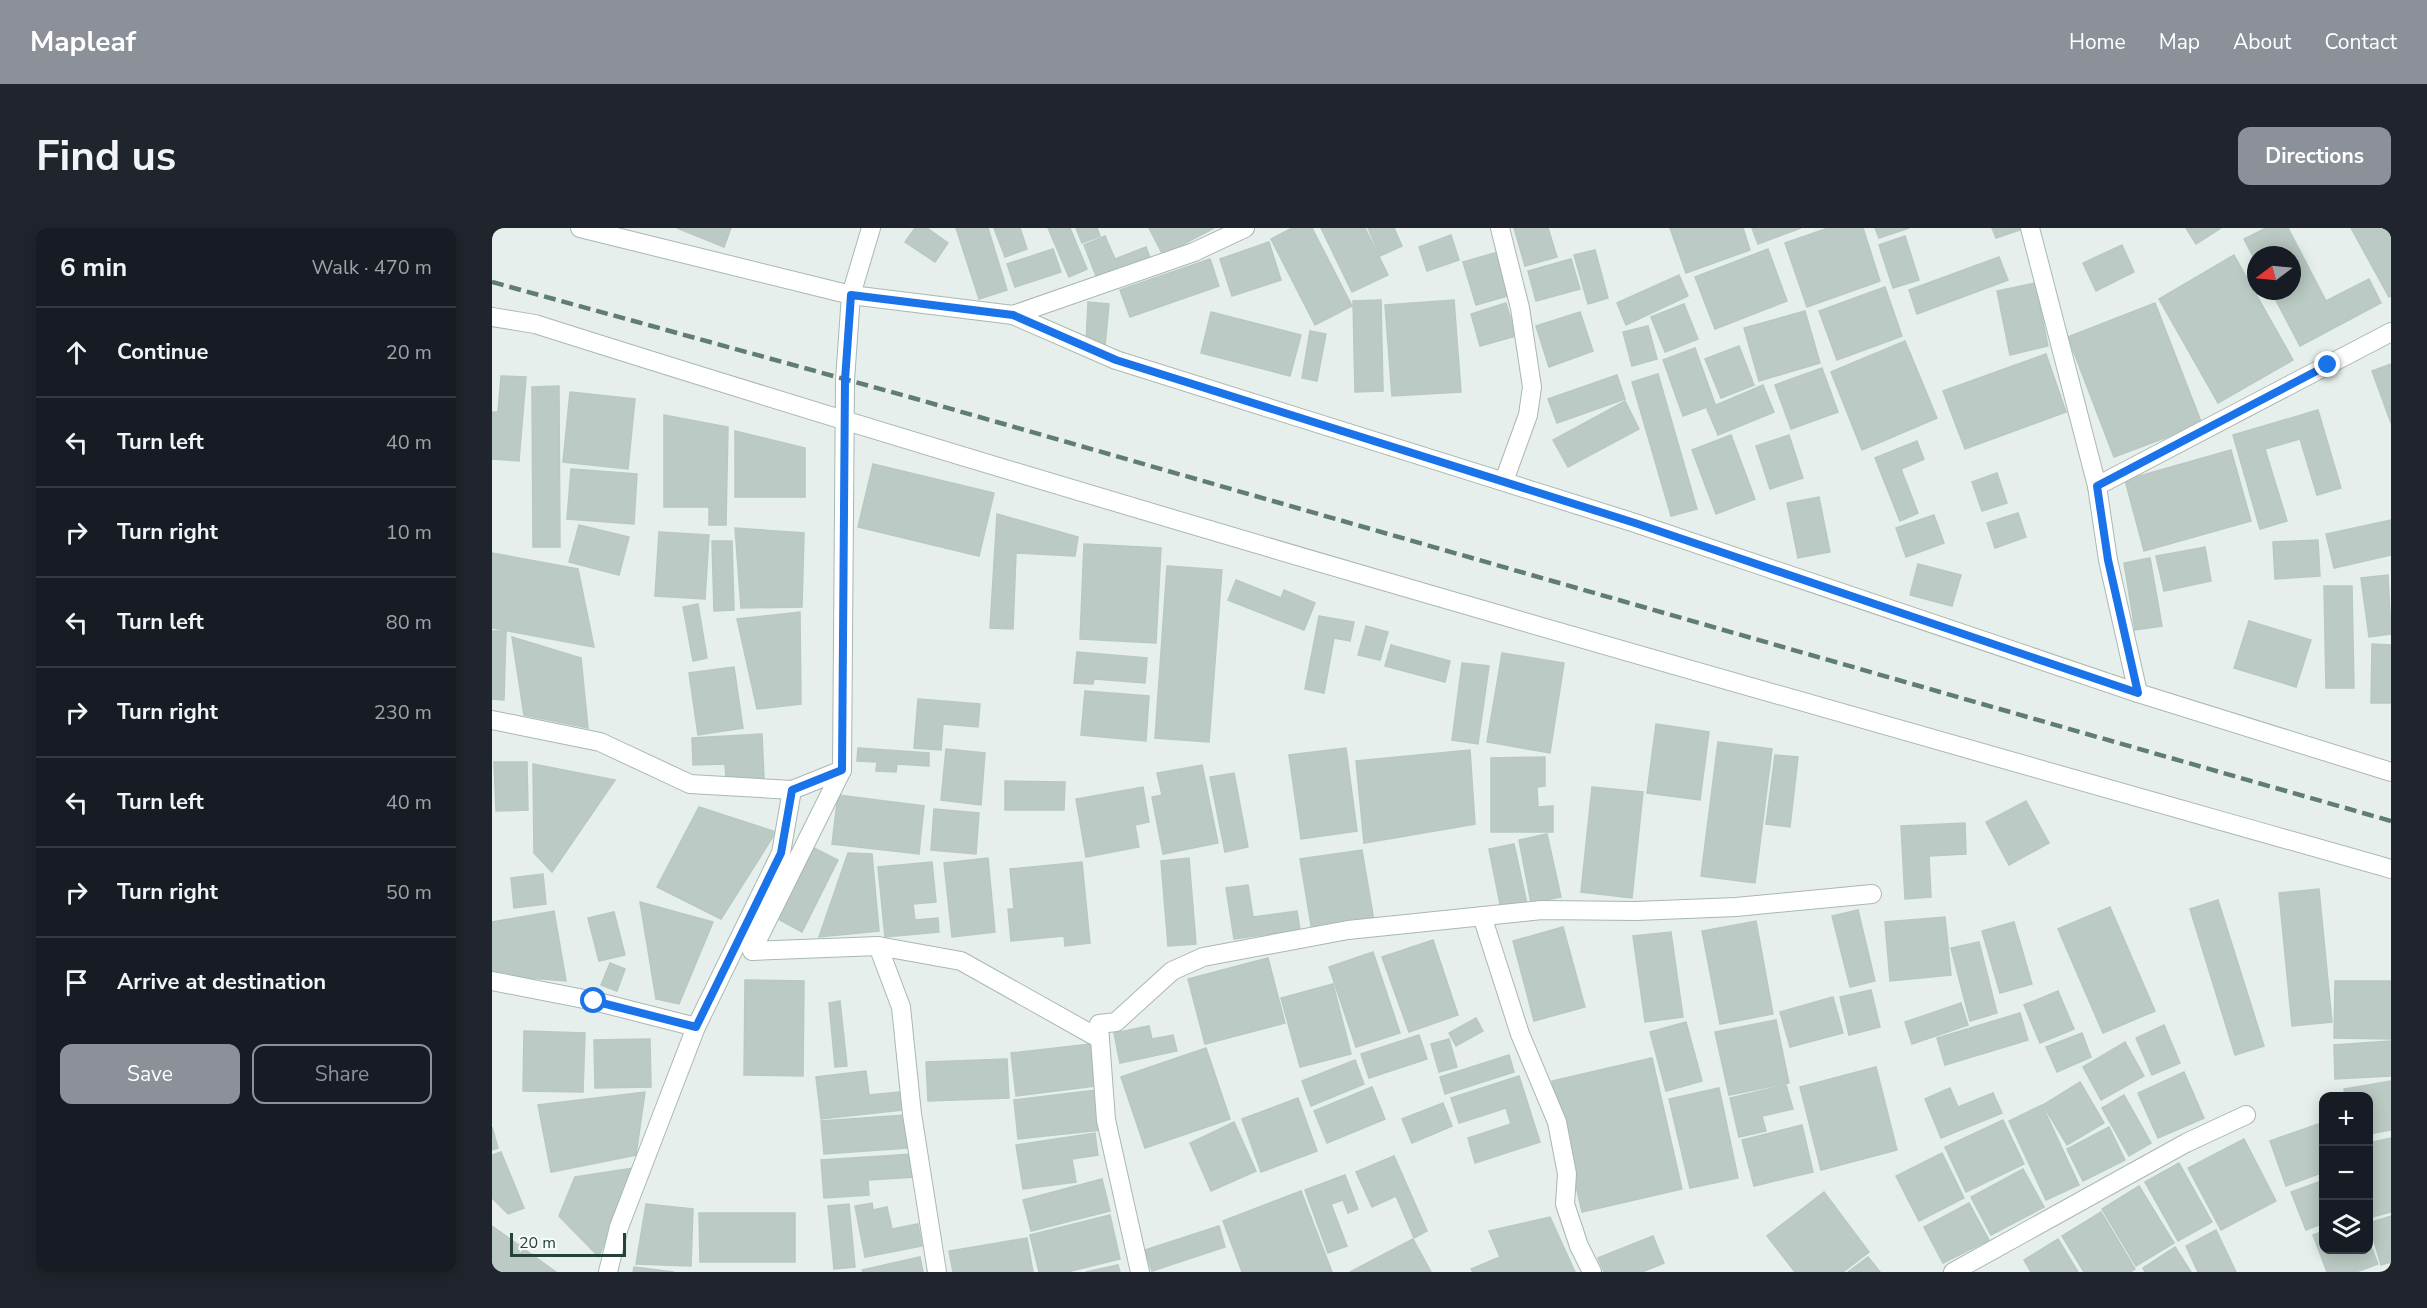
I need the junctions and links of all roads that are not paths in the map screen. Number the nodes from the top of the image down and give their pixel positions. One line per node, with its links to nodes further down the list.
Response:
1 (580, 228): 6 (street)
2 (872, 228): 6 (street)
3 (1245, 228): 7 (street)
4 (1500, 228): 11 (street)
5 (2030, 228): 12 (street)
6 (851, 295): 7 (street); 10 (street)
7 (1013, 315): 11 (street)
8 (492, 316): 10 (street)
9 (2391, 332): 12 (street)
10 (846, 422): 15 (street); 18 (street)
11 (1504, 482): 13 (street)
12 (2097, 486): 13 (street)
13 (2138, 693): 16 (street)
14 (492, 720): 17 (street)
15 (842, 770): 17 (street); 21 (street)
16 (2391, 772)
17 (792, 790): 23 (street)
18 (2391, 869)
19 (1872, 894): 20 (street)
20 (1482, 916): 24 (street); 29 (street)
21 (878, 946): 24 (street); 27 (street)
22 (492, 981): 23 (street)
23 (696, 1027): 26 (street)
24 (1100, 1039): 28 (street)
25 (2246, 1115): 30 (street)
26 (608, 1272)
27 (937, 1272)
28 (1140, 1272)
29 (1592, 1272)
30 (1953, 1272)

